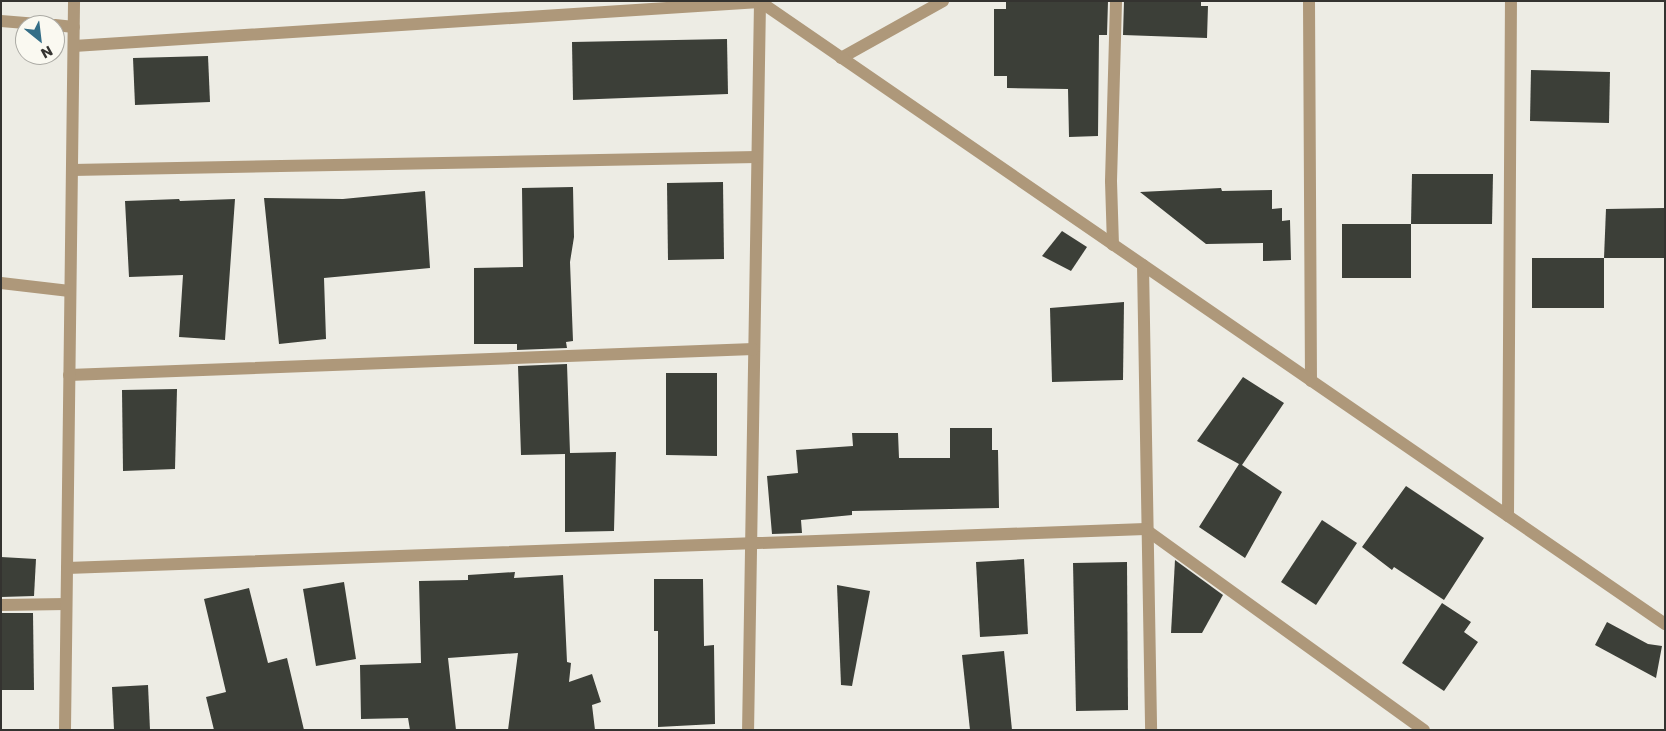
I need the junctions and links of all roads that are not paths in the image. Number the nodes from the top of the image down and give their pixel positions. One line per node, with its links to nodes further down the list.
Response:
1 (74, 1): 10 (street)
2 (943, 1): 12 (street)
3 (1116, 1): 15 (street)
4 (1309, 1): 21 (street)
5 (1511, 1): 22 (street)
6 (759, 2): 11 (street); 12 (street); 13 (street)
7 (1, 21): 8 (street)
8 (15, 22)
9 (65, 27): 10 (street)
10 (74, 27): 11 (street)
11 (74, 46): 14 (street)
12 (841, 58): 15 (street)
13 (757, 158): 14 (street); 19 (street)
14 (72, 170): 18 (street)
15 (1113, 245): 16 (street)
16 (1143, 265): 21 (street); 23 (street)
17 (1, 283): 18 (street)
18 (70, 291): 20 (street)
19 (754, 349): 20 (street); 24 (street)
20 (69, 375): 25 (street)
21 (1311, 381): 22 (street)
22 (1508, 516): 28 (street)
23 (1145, 529): 24 (street); 31 (street); 32 (street)
24 (751, 544): 25 (street); 30 (street)
25 (67, 568): 26 (street)
26 (66, 604): 27 (street); 29 (street)
27 (1, 605)
28 (1665, 624)
29 (65, 730)
30 (748, 730)
31 (1151, 730)
32 (1424, 730)

